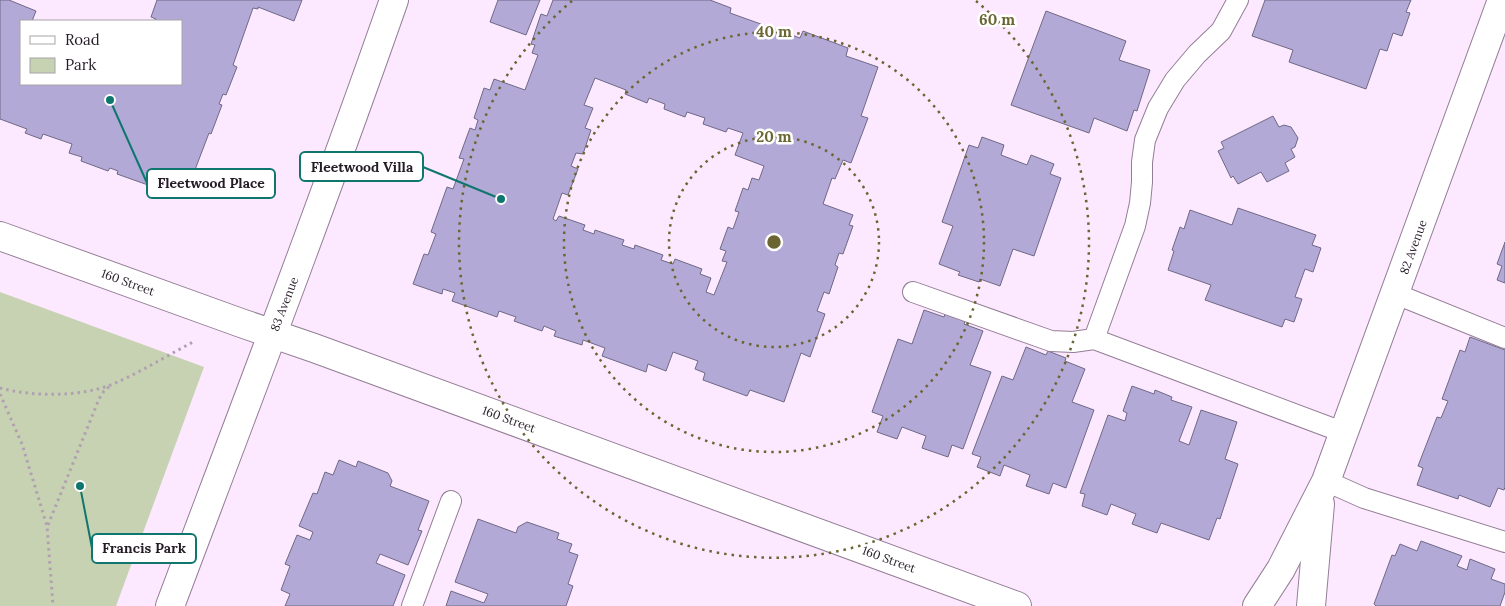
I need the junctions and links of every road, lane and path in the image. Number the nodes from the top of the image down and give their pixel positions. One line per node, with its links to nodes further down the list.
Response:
1 (394, 0): 7 (street, 83 Avenue)
2 (1238, 0): 9 (lane)
3 (1502, 0): 6 (street, 82 Avenue)
4 (0, 236): 7 (street, 160 Street)
5 (913, 292): 9 (lane)
6 (1396, 294): 8 (lane); 14 (street, 82 Avenue)
7 (272, 334): 20 (street, 83 Avenue); 22 (street, 160 Street)
8 (1505, 338)
9 (1094, 339): 14 (lane)
10 (195, 341): 11 (path)
11 (112, 384): 12 (path); 17 (path)
12 (0, 388)
13 (0, 394): 17 (path)
14 (1345, 433): 15 (street, 82 Avenue)
15 (1324, 487): 18 (lane); 23 (street, 82 Avenue); 24 (street, 82 Avenue)
16 (451, 501): 21 (lane)
17 (47, 526): 19 (path)
18 (1505, 542)
19 (53, 606)
20 (170, 606)
21 (412, 606)
22 (1017, 606)
23 (1257, 606)
24 (1311, 606)

